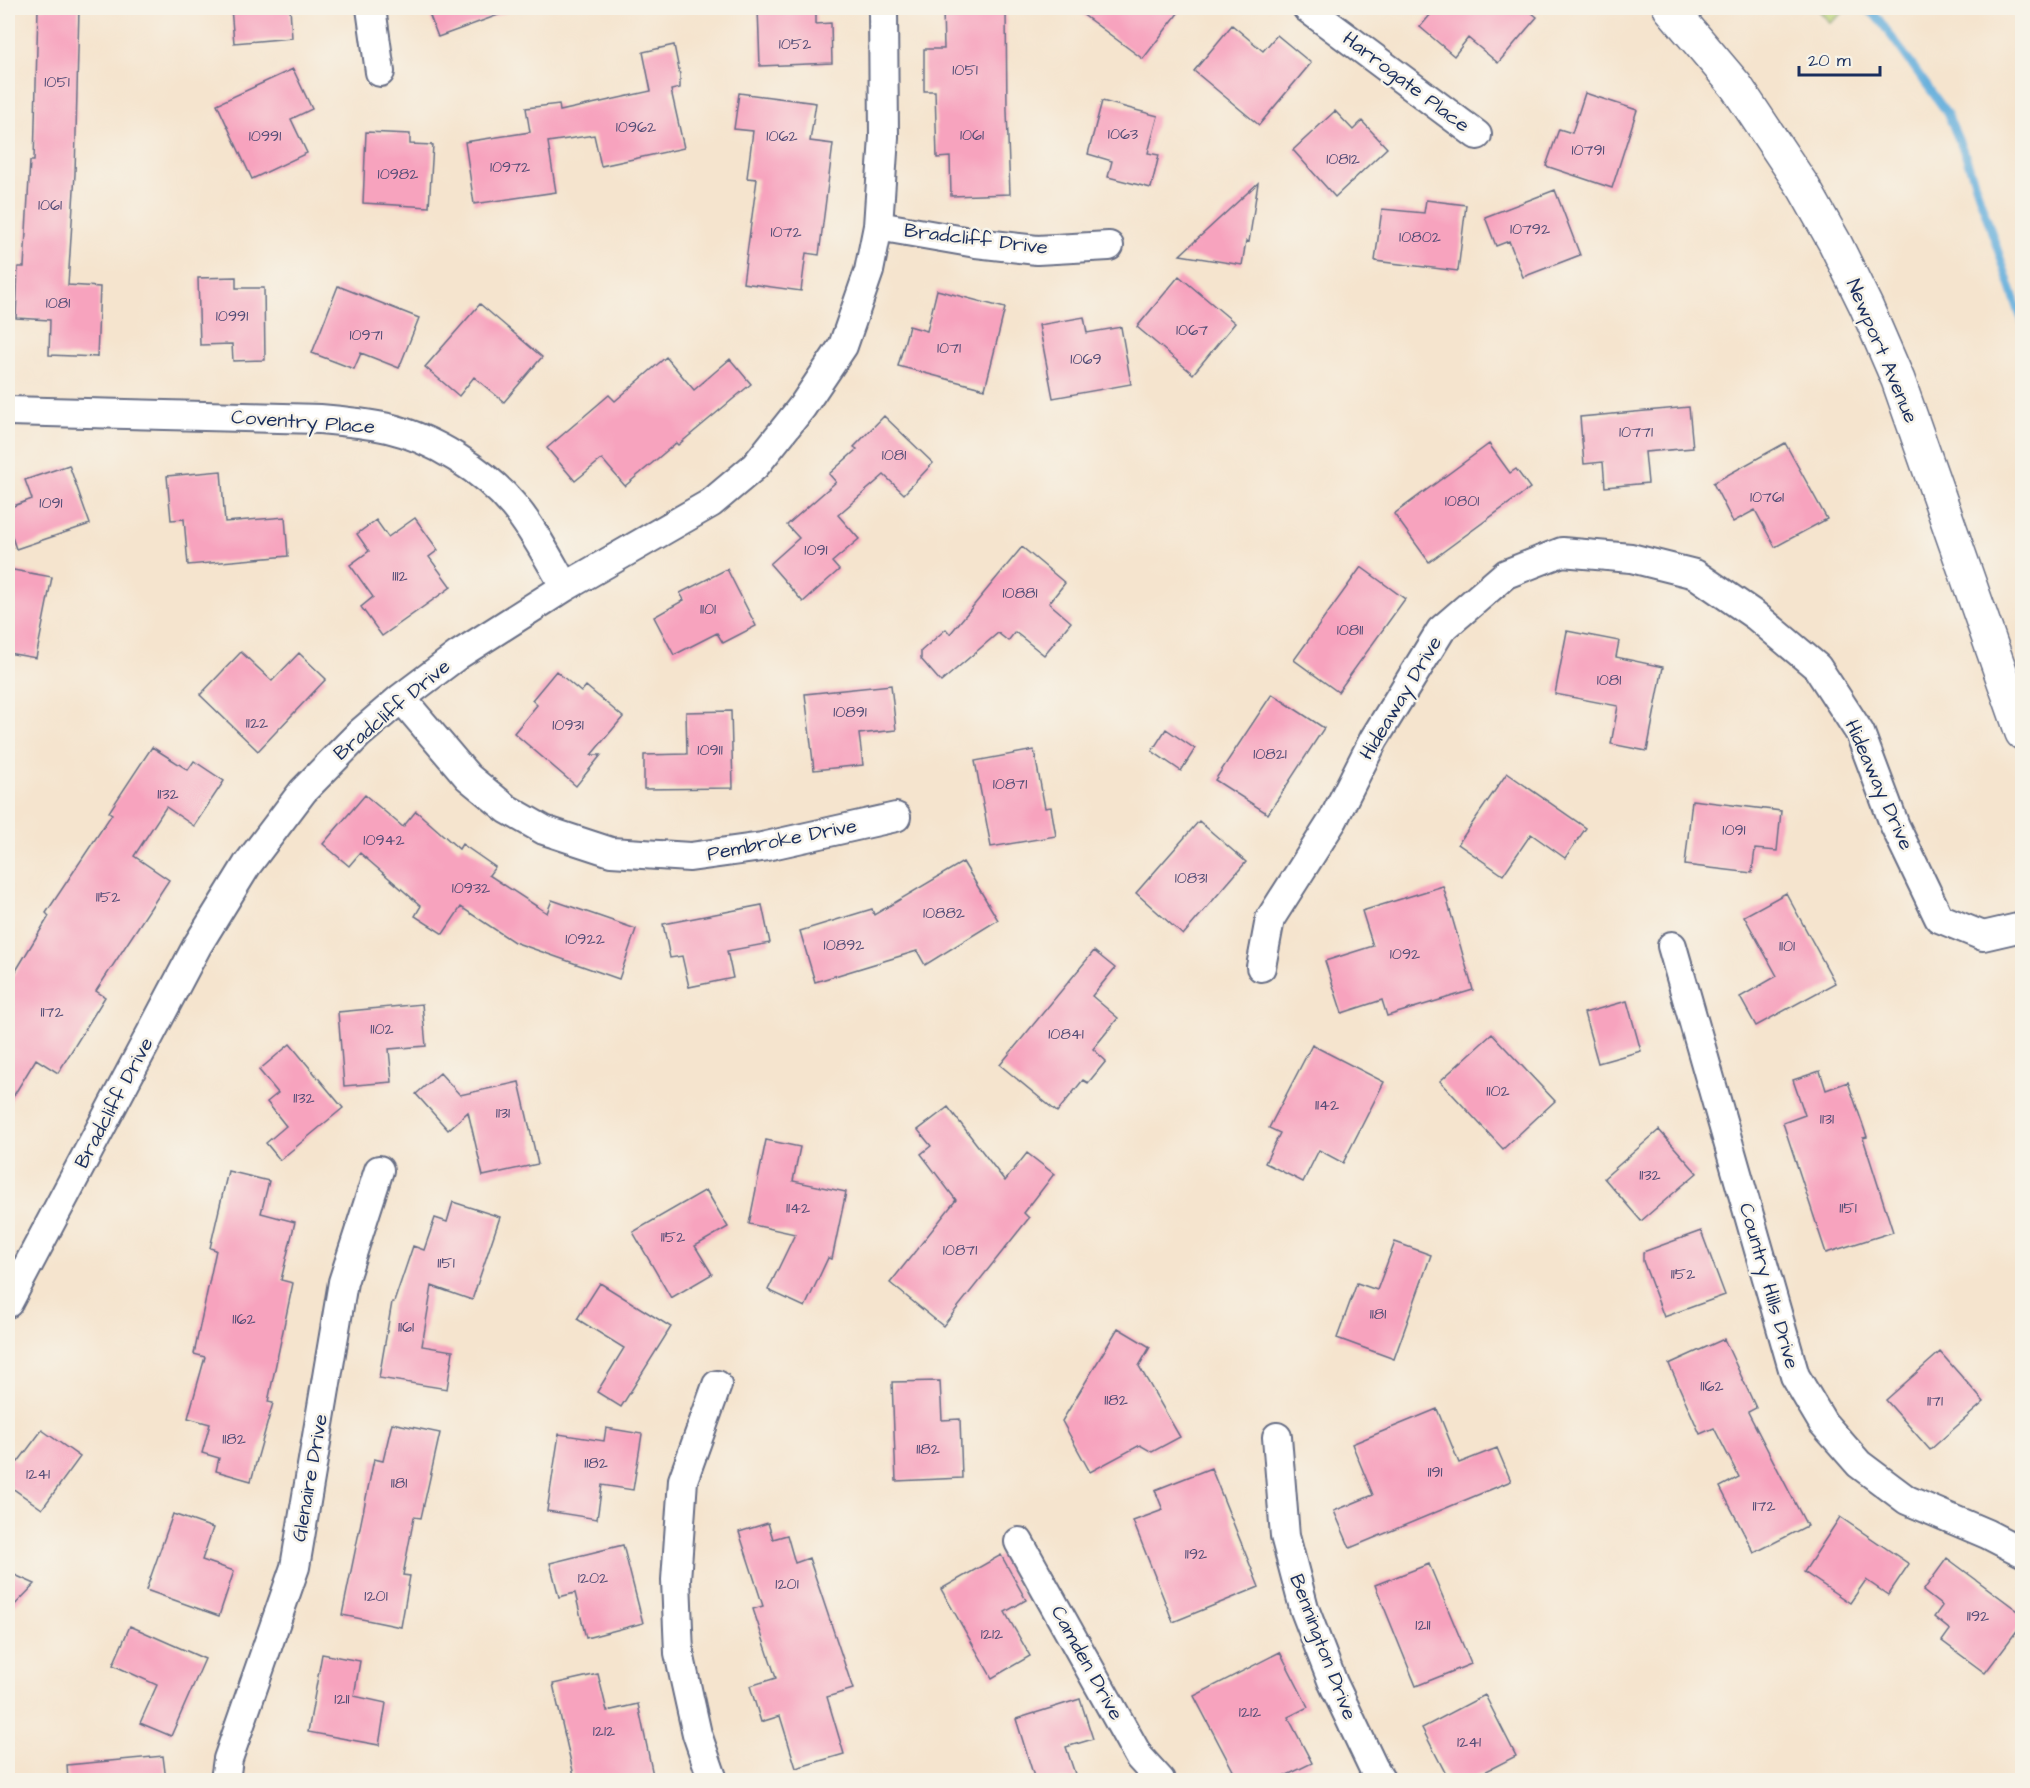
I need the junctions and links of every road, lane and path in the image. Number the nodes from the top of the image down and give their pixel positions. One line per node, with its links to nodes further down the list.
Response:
1 (371, 8): 5 (street)
2 (883, 8): 7 (street, Bradcliff Drive)
3 (1307, 8): 6 (street, Harrogate Place)
4 (1670, 8): 12 (main road, Newport Avenue)
5 (380, 72)
6 (1477, 135)
7 (878, 226): 8 (street, Bradcliff Drive); 10 (street, Bradcliff Drive)
8 (1109, 246)
9 (8, 411): 10 (street, Coventry Place)
10 (565, 587): 11 (street, Bradcliff Drive)
11 (401, 698): 13 (street, Pembroke Drive); 18 (street, Bradcliff Drive)
12 (2022, 732)
13 (896, 817)
14 (2022, 927): 16 (street, Hideaway Drive)
15 (1672, 946): 22 (street, Country Hills Drive)
16 (1261, 967)
17 (379, 1170): 23 (street, Glenaire Drive)
18 (8, 1303)
19 (717, 1385): 24 (street)
20 (1277, 1437): 26 (street, Bennington Drive)
21 (1019, 1542): 25 (street, Camden Drive)
22 (2022, 1552)
23 (225, 1780)
24 (713, 1780)
25 (1160, 1780)
26 (1381, 1780)

